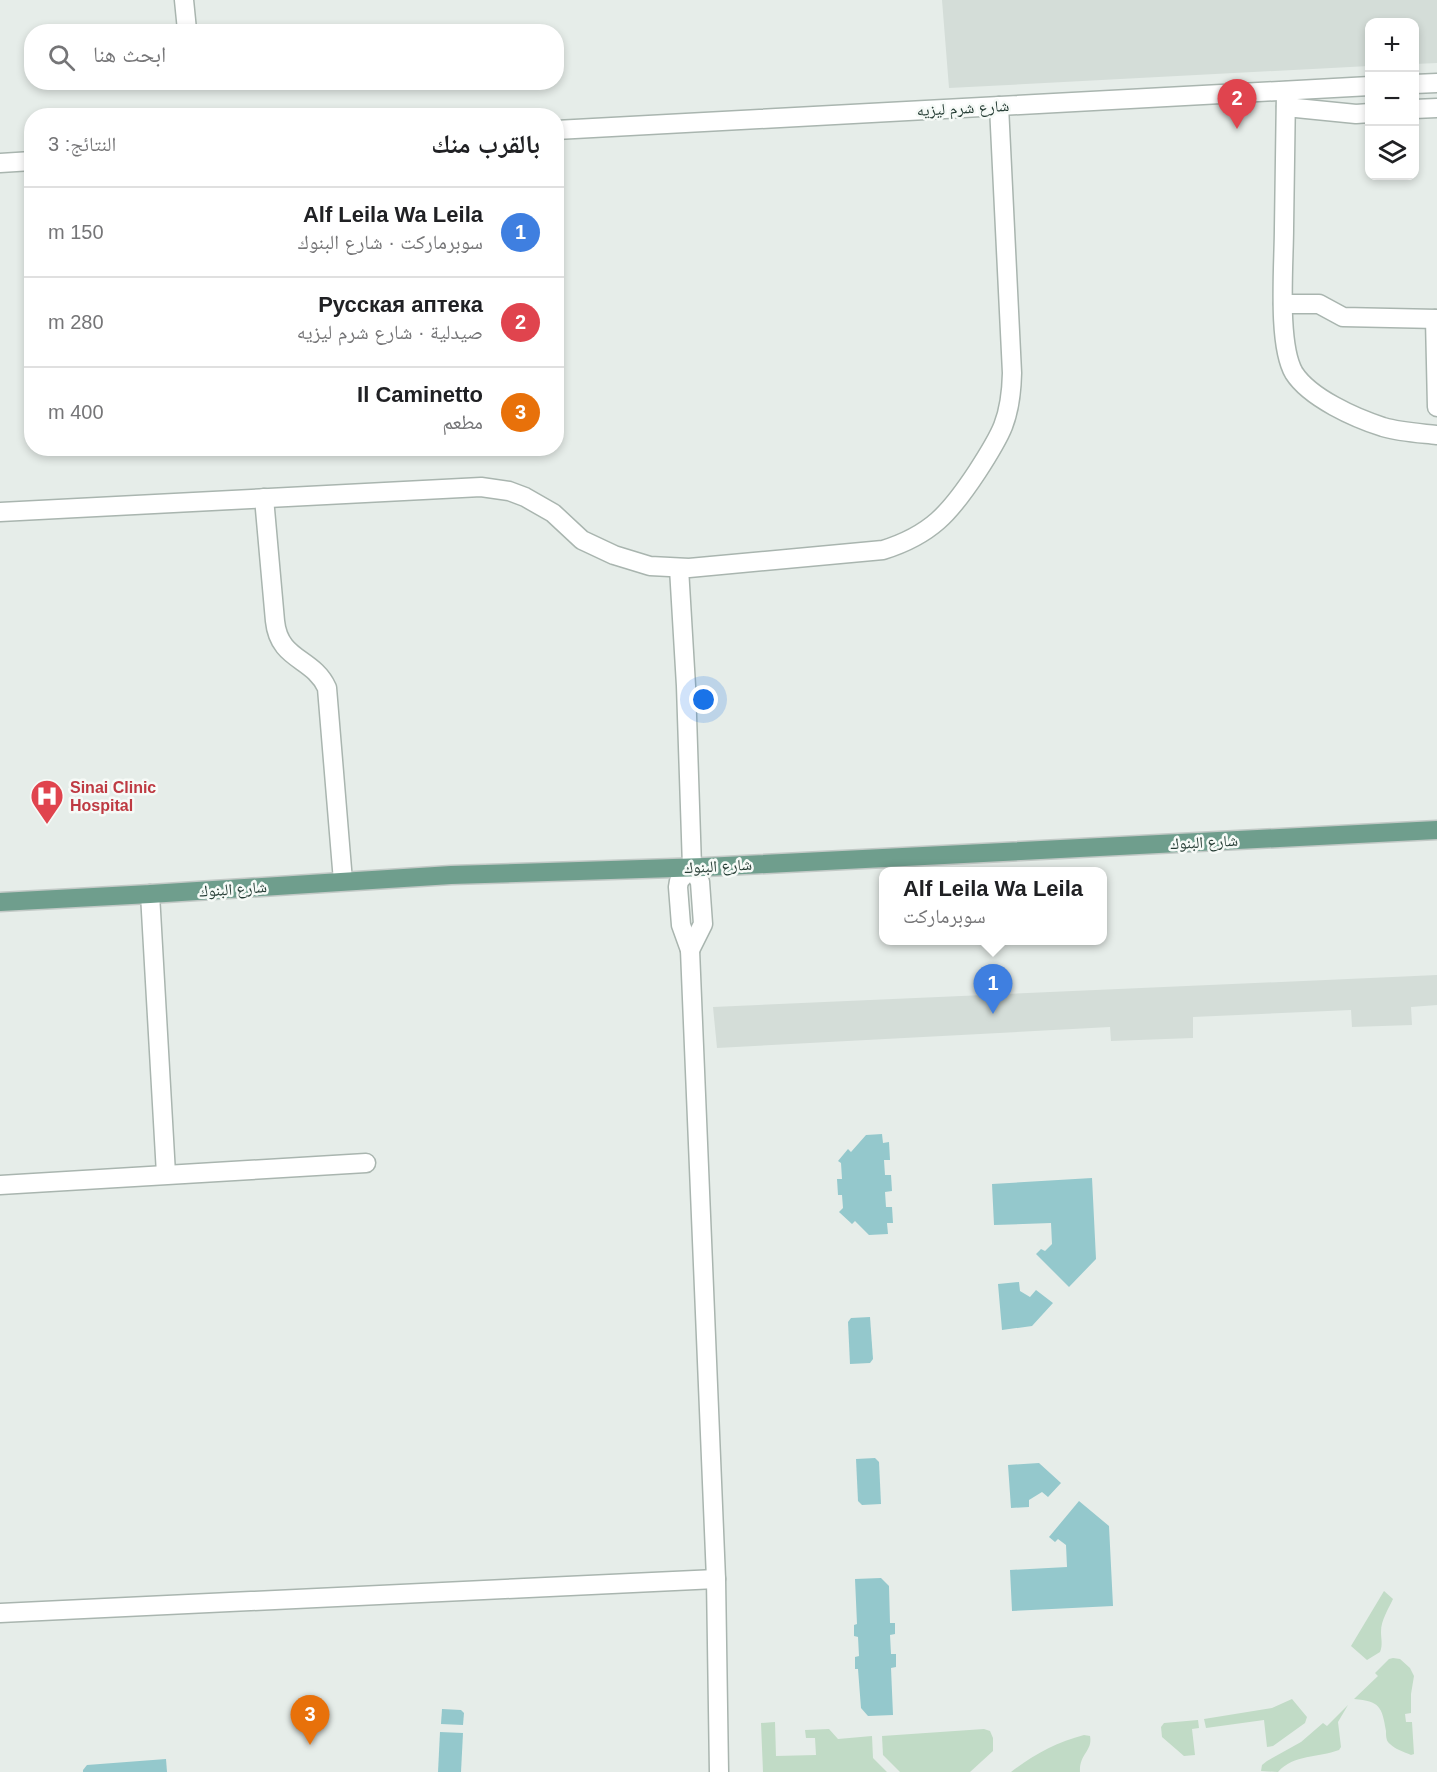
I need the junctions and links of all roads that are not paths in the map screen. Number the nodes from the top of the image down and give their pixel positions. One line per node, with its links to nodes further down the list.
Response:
1 (184, 0): 2 (street)
2 (186, 24)
3 (1437, 83): 4 (street)
4 (1419, 84)
5 (1365, 87): 6 (street, شارع شرم ليزيه)
6 (1286, 99): 7 (street, شارع شرم ليزيه); 10 (street); 14 (street)
7 (999, 106): 11 (street, شارع شرم ليزيه); 20 (street)
8 (1437, 108): 9 (street)
9 (1419, 110)
10 (1365, 113)
11 (564, 129)
12 (24, 161): 13 (street)
13 (0, 163)
14 (1283, 304): 15 (street); 17 (street)
15 (1436, 319): 16 (street)
16 (1437, 407)
17 (1437, 435)
18 (264, 498): 19 (street); 20 (street); 23 (street)
19 (0, 512)
20 (679, 568): 22 (street)
21 (1437, 830): 22 (main road, شارع البنوك)
22 (692, 867): 23 (main road, شارع البنوك); 29 (street)
23 (343, 881): 24 (main road, شارع البنوك)
24 (150, 894): 25 (main road, شارع البنوك); 27 (street)
25 (0, 902)
26 (366, 1163): 27 (street)
27 (166, 1174): 28 (street)
28 (0, 1185)
29 (716, 1580): 30 (street); 31 (street)
30 (0, 1613)
31 (720, 1772)

